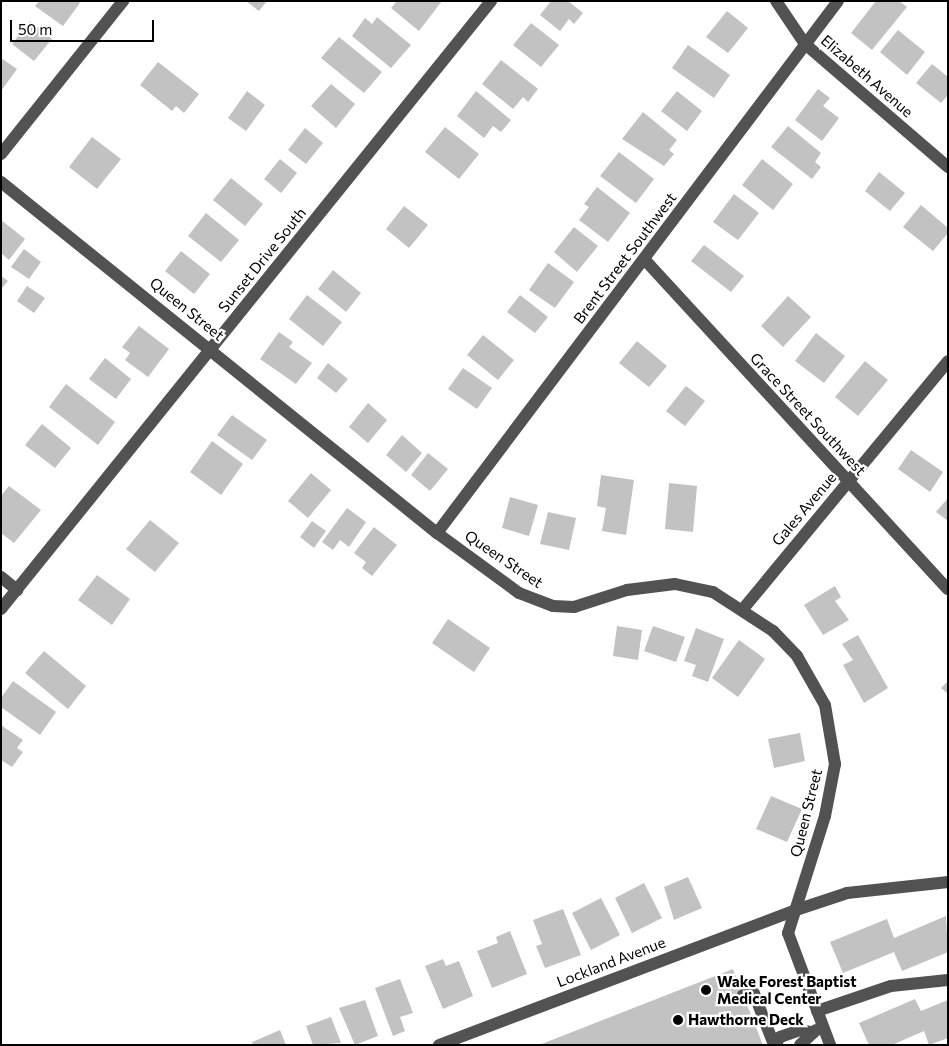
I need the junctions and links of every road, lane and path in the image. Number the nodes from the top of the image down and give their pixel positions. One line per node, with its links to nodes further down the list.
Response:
1 (123, 1): 6 (street)
2 (491, 1): 10 (street, Sunset Drive South)
3 (776, 1): 5 (street, Elizabeth Avenue)
4 (838, 1): 5 (street, Brent Street Southwest)
5 (805, 44): 7 (street, Elizabeth Avenue); 9 (street, Brent Street Southwest)
6 (1, 154)
7 (948, 167)
8 (1, 182): 10 (street, Queen Street)
9 (645, 260): 12 (street, Grace Street Southwest); 13 (street, Brent Street Southwest)
10 (211, 350): 13 (street, Queen Street); 16 (street, Sunset Drive South)
11 (948, 360): 12 (street, Gales Avenue)
12 (848, 482): 15 (street, Grace Street Southwest); 17 (street, Gales Avenue)
13 (437, 533): 17 (street, Queen Street)
14 (1, 578): 16 (street)
15 (948, 589)
16 (17, 590): 18 (street, Sunset Drive South)
17 (743, 609): 20 (street, Queen Street)
18 (1, 610)
19 (948, 882): 20 (street, Lockland Avenue)
20 (796, 910): 23 (street, Queen Street); 26 (street, Lockland Avenue)
21 (948, 980): 23 (street)
22 (743, 994): 27 (street)
23 (817, 1011): 24 (street, Queen Street)
24 (822, 1027): 25 (street); 29 (street, Queen Street)
25 (810, 1032): 27 (street); 28 (street)
26 (439, 1045)
27 (774, 1045)
28 (800, 1045)
29 (830, 1045)

